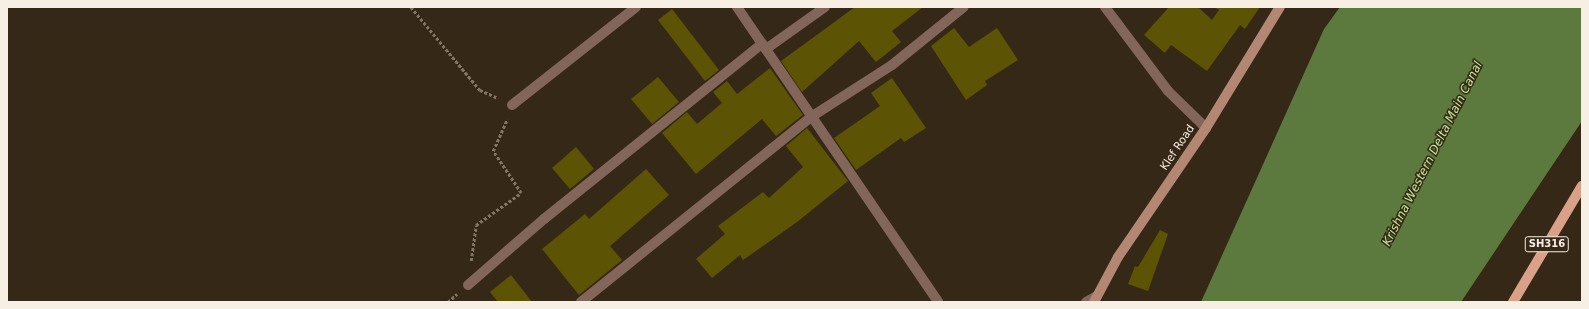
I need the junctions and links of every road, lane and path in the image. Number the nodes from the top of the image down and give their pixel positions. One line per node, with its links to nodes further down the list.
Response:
1 (412, 7): 9 (path)
2 (636, 7): 9 (street)
3 (737, 7): 8 (street)
4 (826, 7): 8 (street)
5 (964, 7): 10 (street)
6 (1106, 7): 11 (street)
7 (1280, 7): 11 (main road, Klef Road)
8 (764, 47): 10 (street); 13 (street)
9 (512, 105): 13 (path)
10 (811, 117): 15 (street); 16 (street)
11 (1206, 128): 14 (main road, Klef Road)
12 (1582, 186): 18 (main road, SH316)
13 (468, 285)
14 (1096, 299): 17 (street)
15 (581, 302)
16 (938, 302)
17 (1086, 302)
18 (1513, 302)

